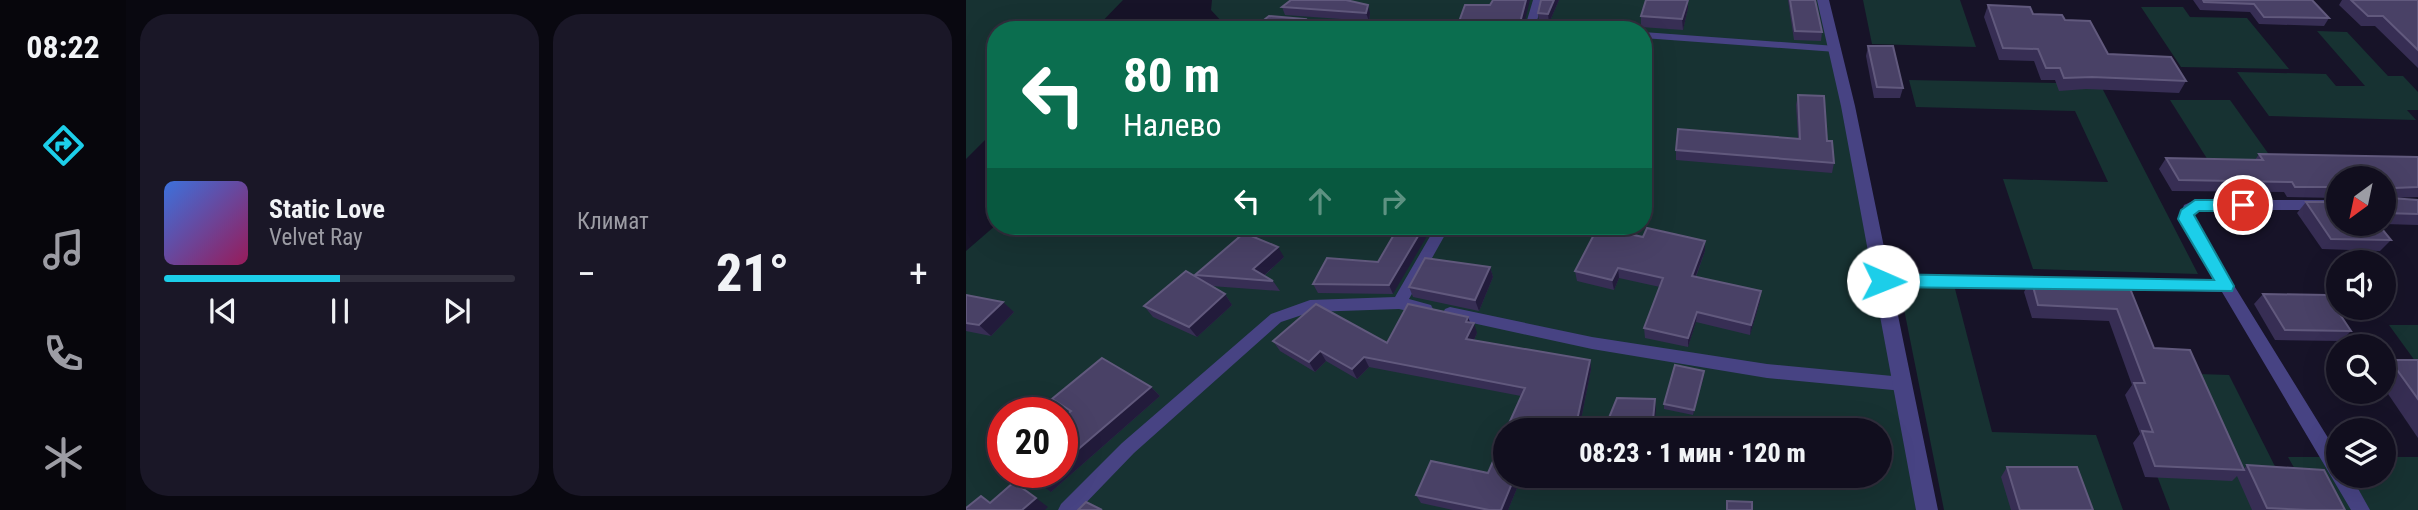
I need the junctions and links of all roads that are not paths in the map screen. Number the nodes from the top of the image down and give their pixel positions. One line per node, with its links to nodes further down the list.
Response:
1 (1538, 0): 5 (lane)
2 (1823, 0): 7 (street)
3 (1272, 20): 4 (lane)
4 (1287, 21)
5 (1531, 21)
6 (1652, 36): 7 (lane)
7 (1836, 49): 10 (street)
8 (2326, 205): 13 (lane)
9 (1438, 235): 14 (lane)
10 (1883, 281): 11 (lane); 15 (street)
11 (2061, 284)
12 (2089, 284): 13 (lane)
13 (2226, 286): 16 (lane)
14 (1399, 303): 15 (lane); 18 (lane)
15 (1903, 384): 19 (street)
16 (2326, 450)
17 (2349, 488): 20 (lane)
18 (1067, 510)
19 (1927, 510)
20 (2361, 510)

